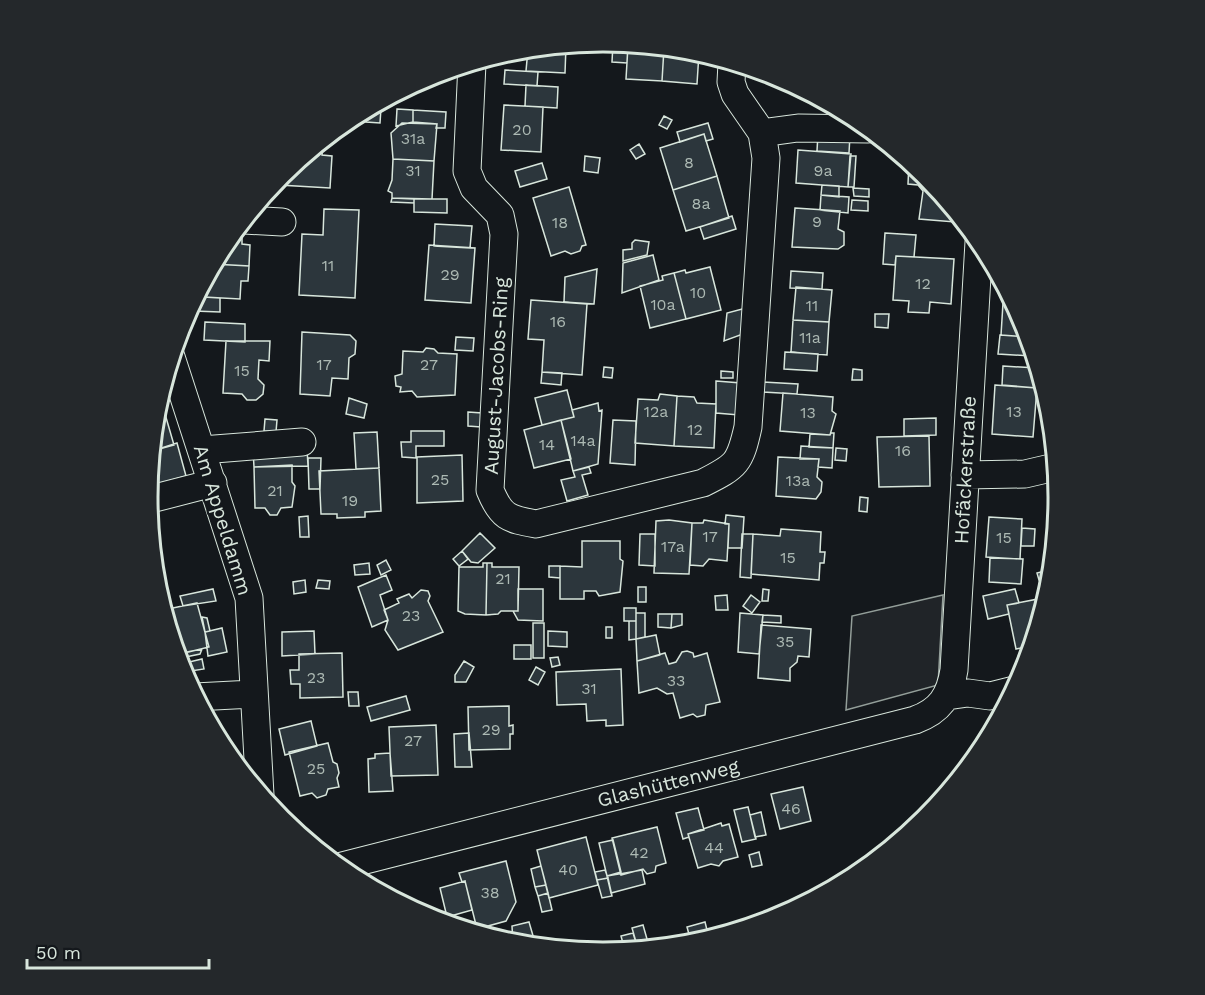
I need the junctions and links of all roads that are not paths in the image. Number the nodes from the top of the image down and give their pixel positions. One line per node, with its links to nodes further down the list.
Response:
1 (472, 72): 4 (street, August-Jacobs-Ring)
2 (732, 72): 4 (street, August-Jacobs-Ring)
3 (852, 129): 4 (street)
4 (762, 133)
5 (254, 221): 6 (street)
6 (282, 222)
7 (978, 258): 12 (street, Hofäckerstraße)
8 (174, 378): 10 (street, Am Appeldamm)
9 (302, 442): 10 (street)
10 (202, 450): 13 (street, Am Appeldamm)
11 (1047, 469): 12 (street)
12 (964, 475): 17 (street, Hofäckerstraße)
13 (213, 483): 14 (street); 16 (street, Am Appeldamm)
14 (158, 497)
15 (1002, 693): 17 (street)
16 (254, 694): 18 (street); 19 (street, Am Appeldamm)
17 (947, 696): 20 (street, Glashüttenweg)
18 (204, 697)
19 (259, 780)
20 (350, 864)

